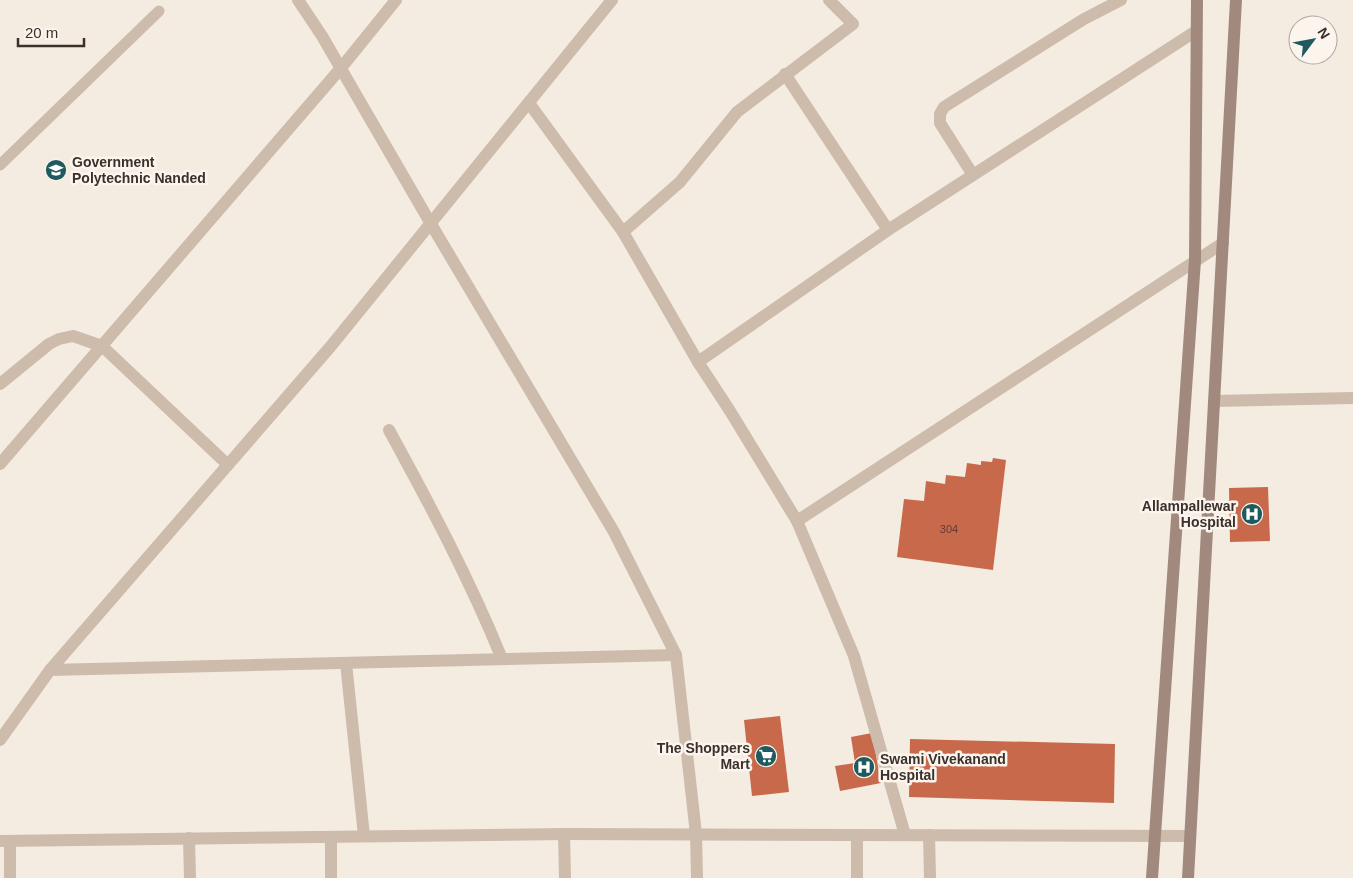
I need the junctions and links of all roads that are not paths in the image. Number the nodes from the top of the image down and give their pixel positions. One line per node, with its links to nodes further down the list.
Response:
1 (298, 0): 10 (street)
2 (396, 0): 10 (street)
3 (612, 0): 12 (street)
4 (829, 0): 11 (street)
5 (1121, 0): 14 (street)
6 (1197, 0): 9 (main road)
7 (1236, 0): 18 (main road)
8 (159, 11): 13 (lane)
9 (1196, 31): 14 (street); 19 (main road)
10 (341, 68): 15 (street); 20 (street)
11 (785, 74): 16 (street); 17 (street)
12 (529, 103): 15 (street); 17 (street)
13 (0, 165)
14 (973, 175): 16 (street)
15 (431, 224): 27 (street); 29 (street)
16 (888, 230): 21 (street)
17 (623, 232): 21 (street)
18 (1223, 243): 19 (street); 24 (main road)
19 (1195, 260): 28 (street); 41 (main road)
20 (102, 346): 22 (street); 26 (street); 27 (street)
21 (698, 362): 28 (street)
22 (0, 384)
23 (1353, 398): 24 (street)
24 (1214, 401): 42 (main road)
25 (389, 430): 30 (street)
26 (0, 464)
27 (228, 465): 32 (street)
28 (796, 521): 37 (street)
29 (676, 655): 30 (street); 35 (street)
30 (502, 659): 31 (street)
31 (346, 663): 32 (street); 40 (street)
32 (50, 670): 33 (street)
33 (0, 740)
34 (564, 834): 35 (street); 40 (street); 48 (street)
35 (696, 834): 36 (street); 49 (street)
36 (857, 835): 37 (street); 50 (street)
37 (905, 835): 38 (street)
38 (929, 835): 41 (street); 51 (street)
39 (331, 836): 40 (street); 43 (street); 47 (street)
40 (364, 836)
41 (1155, 836): 42 (street); 52 (main road)
42 (1189, 836): 53 (main road)
43 (189, 838): 44 (street); 46 (street)
44 (5, 841): 45 (street)
45 (10, 878)
46 (190, 878)
47 (331, 878)
48 (565, 878)
49 (696, 878)
50 (857, 878)
51 (930, 878)
52 (1152, 878)
53 (1188, 878)

